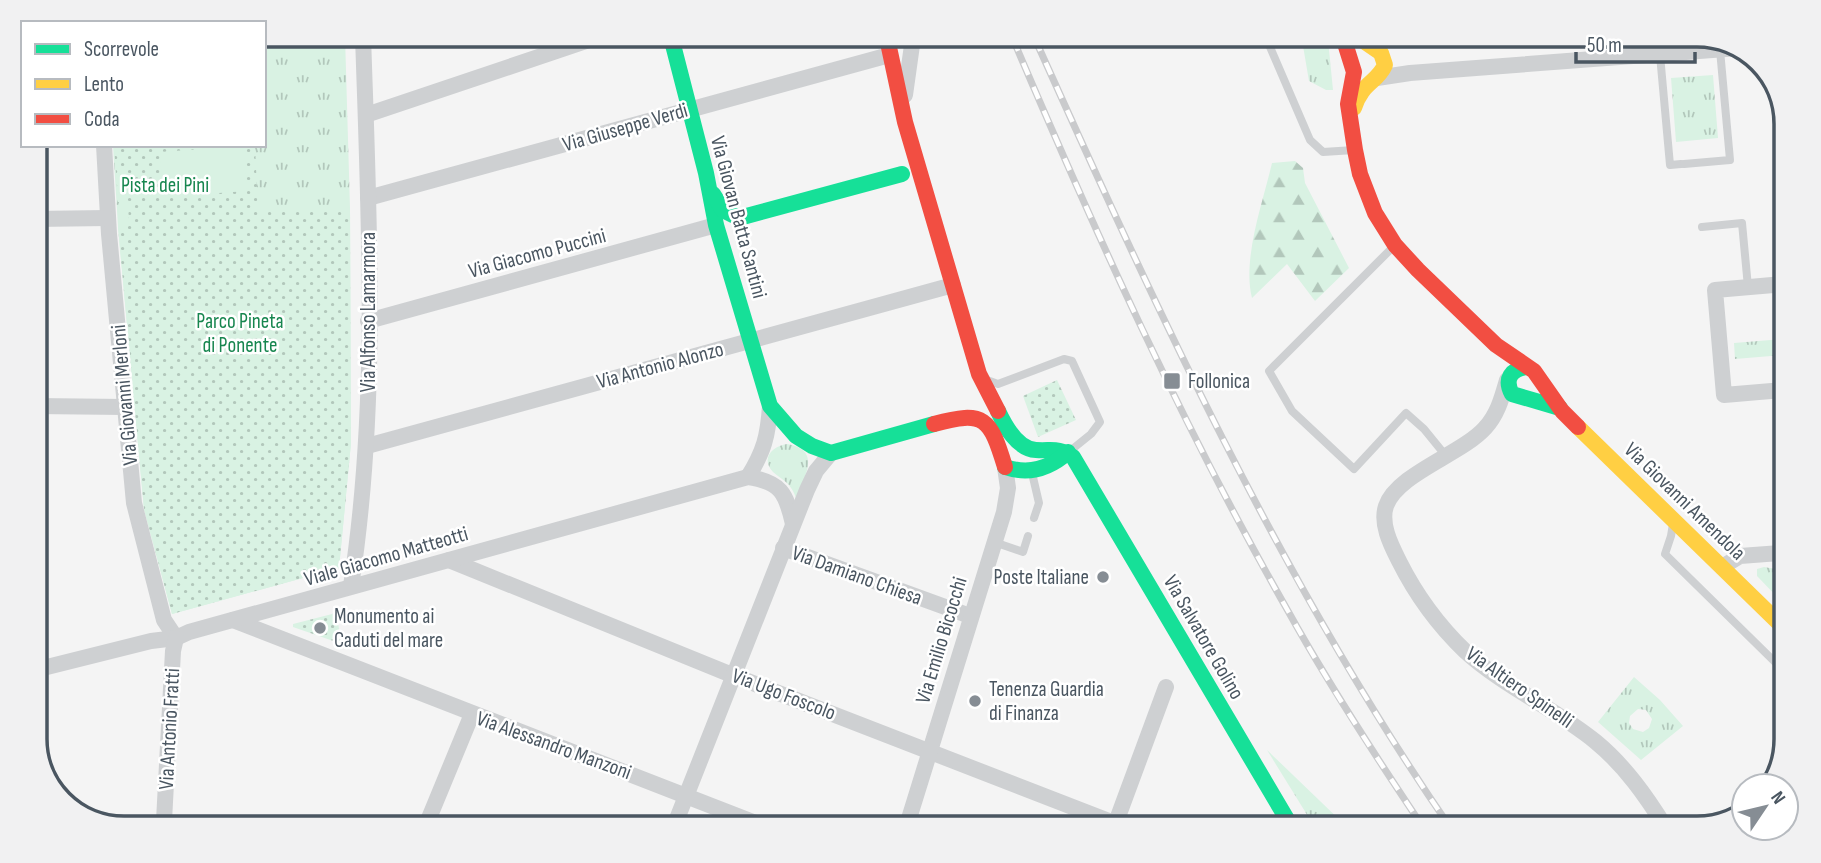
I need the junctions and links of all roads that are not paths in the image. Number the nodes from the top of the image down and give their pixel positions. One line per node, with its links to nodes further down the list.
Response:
1 (364, 47): 18 (street, Via Alfonso Lamarmora)
2 (568, 47): 18 (street)
3 (673, 47): 17 (street, Via Giovan Batta Santini)
4 (881, 47): 13 (street)
5 (889, 47): 20 (street)
6 (911, 47): 20 (street)
7 (1270, 47): 22 (lane)
8 (1346, 47): 14 (street, Via Giovanni Amendola)
9 (1374, 47): 14 (street); 15 (street); 16 (street)
10 (1664, 50): 11 (street); 12 (lane); 15 (street)
11 (1716, 50)
12 (1720, 51)
13 (882, 57): 17 (street, Via Giuseppe Verdi); 20 (street)
14 (1353, 66): 16 (street); 19 (street, Via Giovanni Amendola)
15 (1410, 74): 16 (street)
16 (1374, 79): 19 (street)
17 (690, 109): 24 (street, Via Giovan Batta Santini); 27 (street, Via Giuseppe Verdi)
18 (366, 115): 27 (street, Via Alfonso Lamarmora)
19 (1352, 116): 22 (street, Via Giovanni Amendola)
20 (905, 122): 23 (street)
21 (104, 147): 28 (street, Via Giovanni Merloni)
22 (1355, 150): 33 (street, Via Giovanni Amendola)
23 (913, 151): 25 (street); 26 (street)
24 (706, 173): 29 (street); 31 (street, Via Giovan Batta Santini)
25 (902, 174): 26 (street); 29 (street)
26 (927, 195): 35 (street)
27 (368, 198): 38 (street, Via Alfonso Lamarmora)
28 (107, 218): 30 (street); 48 (street, Via Giovanni Merloni)
29 (739, 218): 34 (street)
30 (47, 219)
31 (716, 225): 34 (street, Via Giovan Batta Santini); 38 (street, Via Giacomo Puccini)
32 (1702, 227): 37 (lane)
33 (1395, 245): 40 (street, Via Giovanni Amendola); 54 (lane)
34 (727, 258): 39 (street, Via Giovan Batta Santini)
35 (953, 285): 39 (street, Via Antonio Alonzo); 42 (street)
36 (1774, 285): 37 (street)
37 (1748, 287): 44 (street)
38 (368, 321): 51 (street, Via Alfonso Lamarmora)
39 (750, 341): 47 (street, Via Giovan Batta Santini); 51 (street, Via Antonio Alonzo)
40 (1496, 345): 41 (street, Via Giovanni Amendola); 43 (street, Via Giovanni Amendola)
41 (1532, 371): 43 (street); 45 (street); 49 (street, Via Giovanni Amendola)
42 (979, 374): 50 (street); 52 (street); 55 (lane)
43 (1508, 379): 45 (street, Via Giovanni Amendola); 54 (street, Via Altiero Spinelli)
44 (1774, 391)
45 (1527, 398): 49 (street, Via Giovanni Amendola)
46 (47, 406): 48 (street)
47 (769, 406): 53 (street); 58 (street)
48 (125, 407): 72 (street, Via Giovanni Merloni)
49 (1560, 408): 60 (street, Via Giovanni Amendola)
50 (964, 416): 53 (street); 56 (street)
51 (367, 446): 68 (street, Via Alfonso Lamarmora)
52 (1026, 447): 55 (street); 56 (street)
53 (831, 453): 61 (street)
54 (1446, 456): 88 (street, Via Altiero Spinelli)
55 (1063, 457): 57 (street); 87 (street, Via Salvatore Golino)
56 (1005, 467): 57 (street); 63 (street, Via Emilio Bicocchi)
57 (1032, 471): 59 (lane)
58 (748, 477): 61 (street); 66 (street, Viale Giacomo Matteotti)
59 (1034, 517)
60 (1674, 520): 67 (street, Via Giovanni Amendola); 73 (lane)
61 (793, 524): 64 (street)
62 (1028, 536): 63 (lane)
63 (994, 542): 69 (street, Via Emilio Bicocchi)
64 (782, 548): 69 (street, Via Damiano Chiesa); 75 (street)
65 (1774, 554): 67 (street)
66 (449, 559): 68 (street, Viale Giacomo Matteotti); 75 (street, Via Ugo Foscolo)
67 (1722, 567): 70 (street, Via Giovanni Amendola)
68 (351, 586): 71 (street, Viale Giacomo Matteotti)
69 (970, 617): 78 (street, Via Emilio Bicocchi)
70 (1774, 618)
71 (260, 621): 72 (street, Via Alessandro Manzoni); 77 (street, Via Alessandro Manzoni)
72 (176, 638): 74 (street); 80 (street, Via Antonio Fratti)
73 (1774, 661)
74 (47, 667)
75 (732, 675): 78 (street, Via Ugo Foscolo); 79 (street)
76 (1166, 687): 86 (street)
77 (472, 714): 79 (street, Via Alessandro Manzoni); 81 (street)
78 (929, 750): 84 (street, Via Emilio Bicocchi); 85 (street, Via Ugo Foscolo)
79 (686, 794): 82 (street); 83 (street, Via Alessandro Manzoni)
80 (164, 816)
81 (430, 816)
82 (678, 816)
83 (739, 816)
84 (910, 816)
85 (1094, 816)
86 (1120, 816)
87 (1285, 816)
88 (1658, 816)

